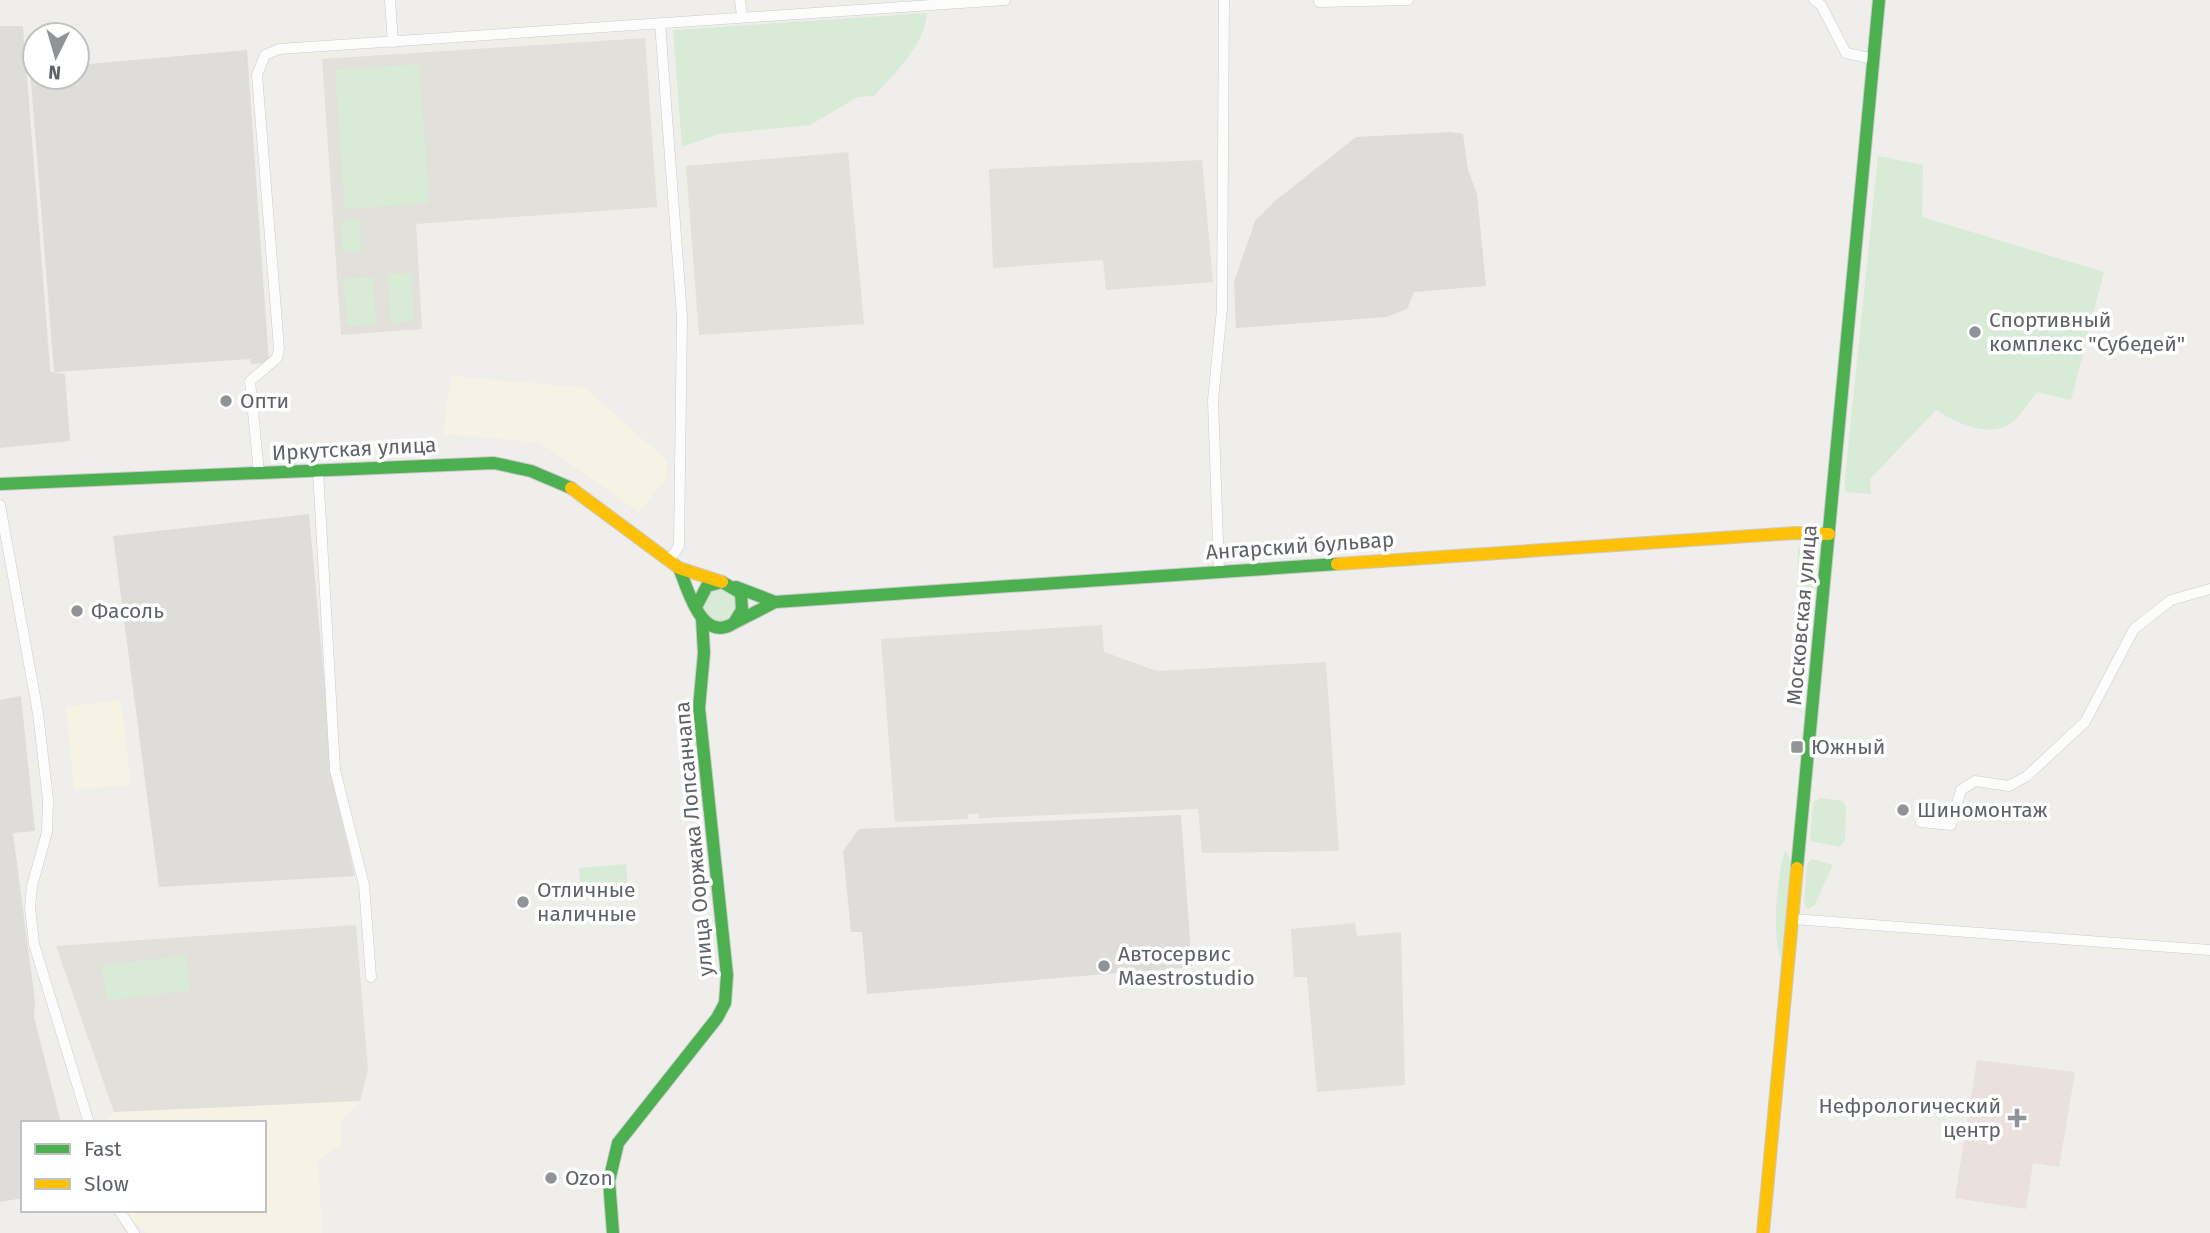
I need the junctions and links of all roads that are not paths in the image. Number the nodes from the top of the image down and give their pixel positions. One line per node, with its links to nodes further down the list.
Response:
1 (390, 0): 11 (street)
2 (740, 0): 9 (street)
3 (1004, 0): 9 (street)
4 (1224, 0): 19 (street)
5 (1408, 0): 7 (street)
6 (1880, 0): 12 (street, Московская улица)
7 (1319, 2)
8 (1817, 3): 12 (street)
9 (742, 16): 10 (street)
10 (660, 23): 11 (street); 18 (street)
11 (393, 42): 14 (street)
12 (1874, 59): 17 (street, Московская улица)
13 (318, 470): 14 (street, Иркутская улица); 18 (street, Иркутская улица); 31 (street)
14 (259, 473): 15 (street, Иркутская улица)
15 (0, 484)
16 (0, 505): 32 (street)
17 (1829, 534): 19 (street, Ангарский бульвар); 29 (street, Московская улица)
18 (674, 565): 20 (street, Иркутская улица); 24 (street, Иркутская улица)
19 (1219, 571): 23 (street, Ангарский бульвар)
20 (722, 582): 21 (street); 24 (street)
21 (736, 587): 23 (street, Ангарский бульвар); 26 (street)
22 (2210, 589): 28 (street)
23 (775, 602): 26 (street, Ангарский бульвар)
24 (697, 605): 25 (street)
25 (702, 619): 26 (street); 27 (street, улица Ооржака Лопсанчапа)
26 (733, 624): 27 (street, улица Ооржака Лопсанчапа)
27 (707, 656): 35 (street, улица Ооржака Лопсанчапа)
28 (1921, 822)
29 (1793, 919): 30 (street); 36 (street, Московская улица)
30 (2210, 950)
31 (371, 977)
32 (88, 1121)
33 (120, 1212): 34 (street)
34 (134, 1233)
35 (613, 1233)
36 (1763, 1233)

